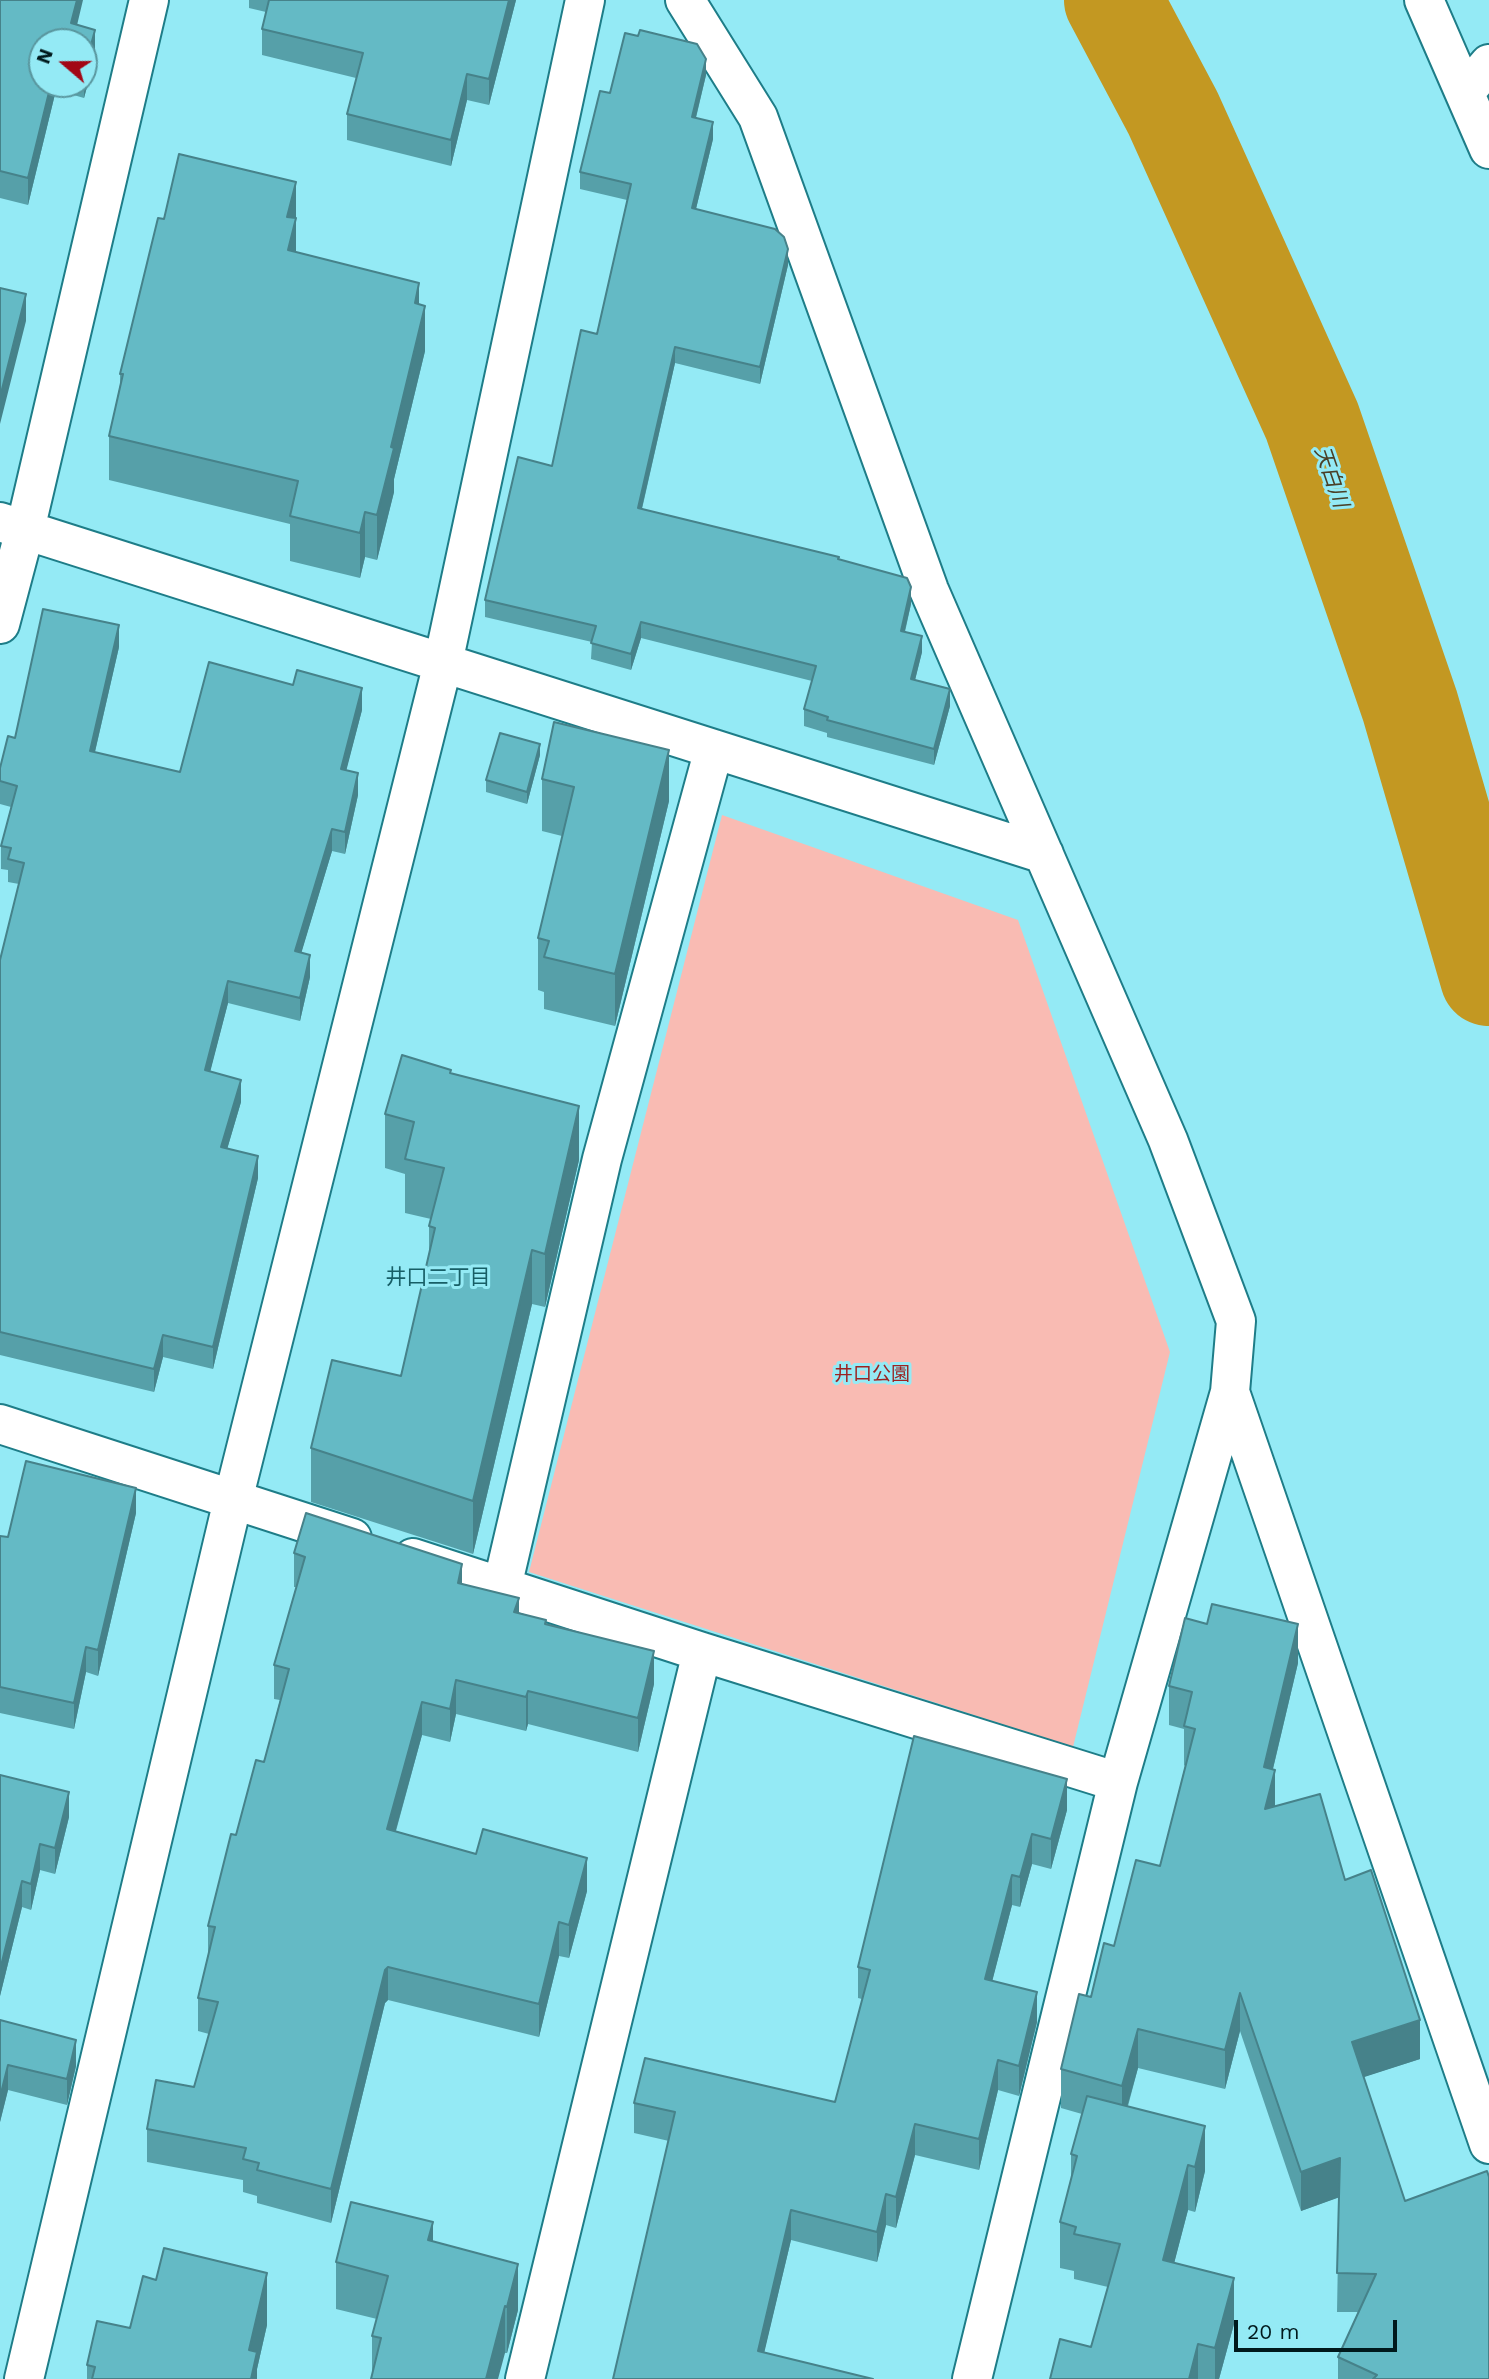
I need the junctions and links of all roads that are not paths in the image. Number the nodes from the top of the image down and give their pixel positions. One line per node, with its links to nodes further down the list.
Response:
1 (149, 0): 7 (street)
2 (585, 0): 9 (street)
3 (685, 0): 11 (street)
4 (1424, 0): 5 (street)
5 (1477, 78): 6 (street)
6 (1489, 149)
7 (12, 526): 8 (street); 9 (street)
8 (0, 624)
9 (443, 663): 10 (street); 14 (street)
10 (714, 749): 11 (street); 15 (street)
11 (1044, 854): 12 (street)
12 (1230, 1392): 17 (street); 18 (street)
13 (0, 1424): 14 (street)
14 (233, 1500): 15 (street); 19 (street)
15 (502, 1587): 16 (street)
16 (702, 1652): 17 (street); 20 (street)
17 (1118, 1782): 21 (street)
18 (1489, 2144)
19 (24, 2379)
20 (525, 2379)
21 (972, 2379)

